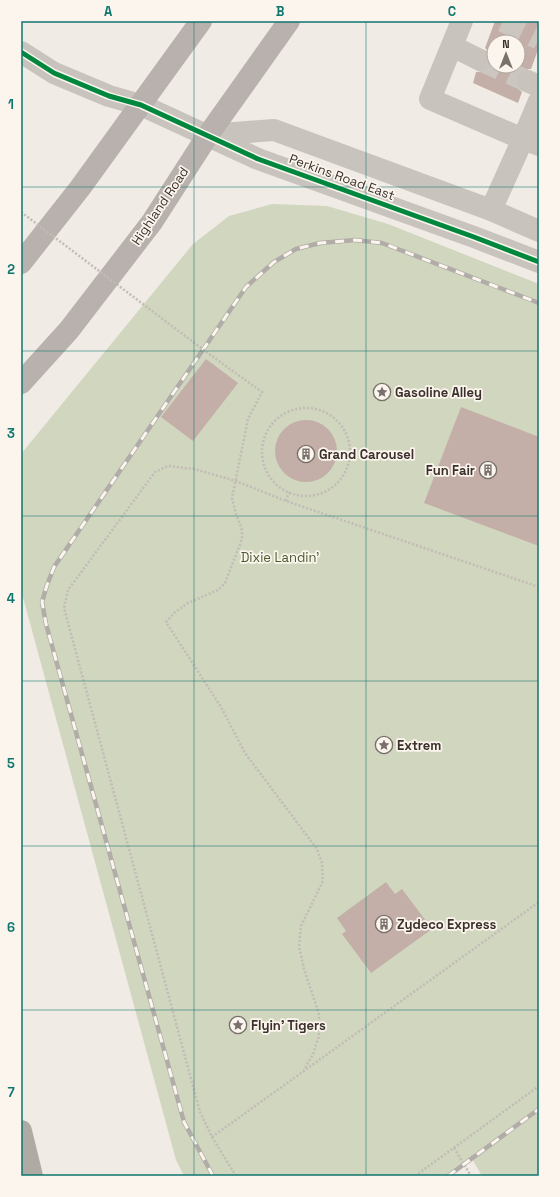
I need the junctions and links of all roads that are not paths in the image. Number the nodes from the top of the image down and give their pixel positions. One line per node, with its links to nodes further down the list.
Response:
1 (201, 21): 8 (main road)
2 (289, 21): 9 (main road, Highland Road)
3 (462, 21): 4 (street)
4 (452, 46): 6 (street); 10 (street)
5 (21, 52): 8 (street, Perkins Road East)
6 (480, 60)
7 (539, 101): 10 (street)
8 (141, 105): 9 (street, Perkins Road East); 14 (main road)
9 (208, 135): 11 (street, Perkins Road East); 13 (street, Perkins Road East); 15 (main road, Highland Road)
10 (531, 142): 11 (street)
11 (491, 210): 12 (street, Perkins Road East)
12 (539, 231)
13 (539, 262)
14 (21, 263)
15 (21, 383)
16 (21, 1131): 17 (highway)
17 (32, 1176)

